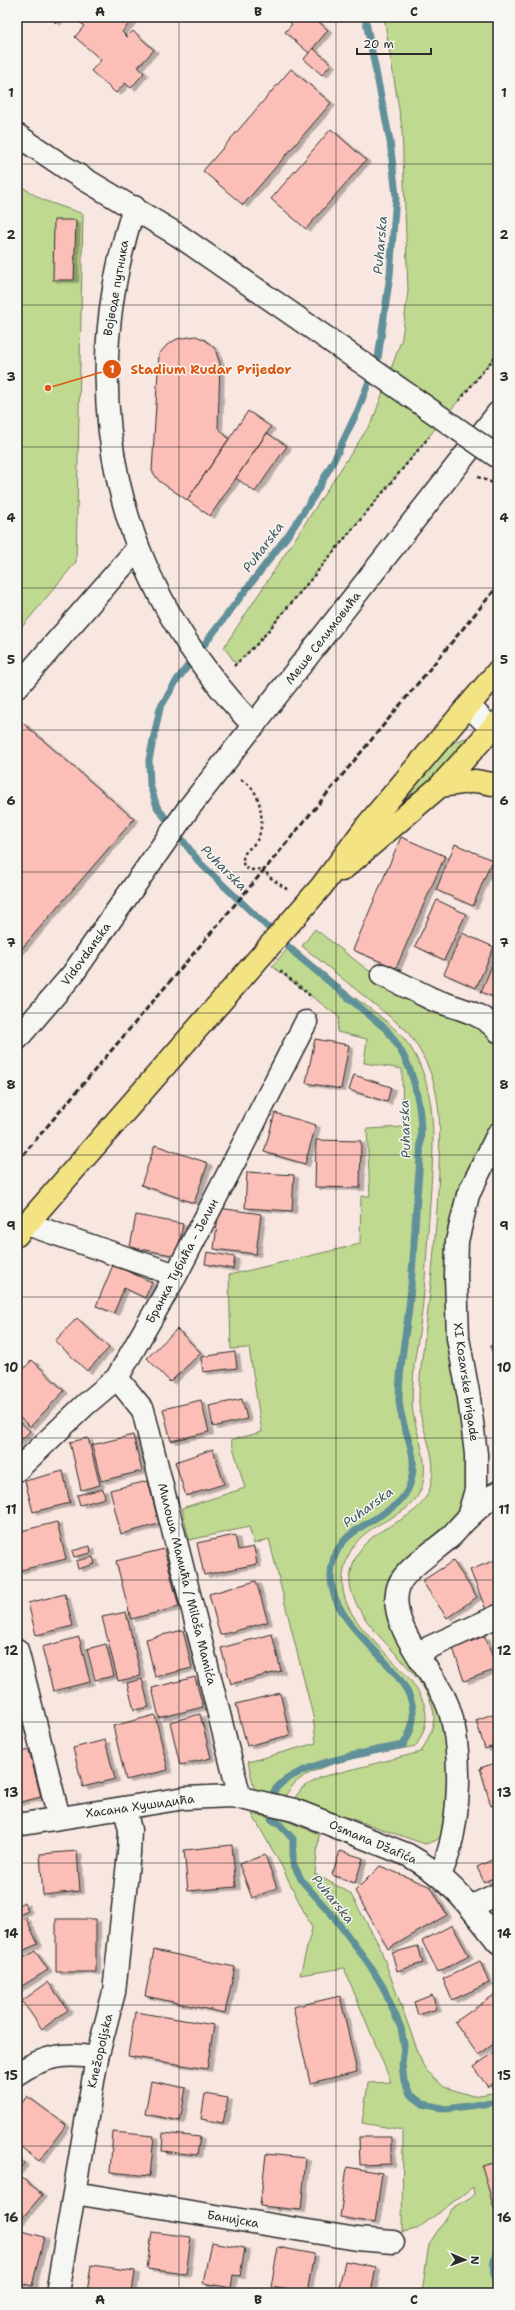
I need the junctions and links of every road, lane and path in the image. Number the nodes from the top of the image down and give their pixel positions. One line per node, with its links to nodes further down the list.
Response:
1 (17, 135): 2 (street)
2 (134, 207): 7 (street, bridge); 8 (street, Војводе путника)
3 (498, 353): 4 (path)
4 (458, 401)
5 (498, 414): 13 (street, Меше Селимовића)
6 (433, 432): 10 (path)
7 (498, 457)
8 (138, 548): 10 (street, Војводе путника); 11 (street)
9 (498, 671): 12 (main road)
10 (212, 680): 13 (street, Војводе путника)
11 (17, 687)
12 (469, 706): 14 (street); 19 (main road)
13 (254, 726): 15 (street, Меше Селимовића)
14 (496, 733): 17 (main road)
15 (218, 772): 18 (street, Меше Селимовића); 19 (path)
16 (498, 785): 17 (main road)
17 (440, 786): 19 (main road)
18 (150, 864): 24 (street, Vidovdanska)
19 (310, 899): 20 (main road)
20 (253, 964): 22 (path); 26 (main road)
21 (382, 975): 23 (street)
22 (306, 1022): 27 (street, Бранка Тубића - Јелин)
23 (498, 1031)
24 (17, 1039)
25 (498, 1134): 31 (street, XI Kozarske brigade)
26 (22, 1230): 27 (street)
27 (176, 1275): 28 (street, Бранка Тубића - Јелин)
28 (117, 1378): 29 (street, Бранка Тубића - Јелин); 35 (street, Милоша Мамића / Miloša Mamića)
29 (17, 1470)
30 (498, 1492): 31 (street, XI Kozarske brigade)
31 (468, 1517): 34 (street, XI Kozarske brigade)
32 (498, 1616): 34 (street)
33 (17, 1650): 38 (street)
34 (417, 1653): 40 (street, XI Kozarske brigade)
35 (240, 1798): 36 (street, Хасана Хушидића); 37 (street, Хасана Хушидића)
36 (264, 1803): 40 (street, Osmana Džafića)
37 (125, 1809): 38 (street, Хасана Хушидића); 44 (street, Knežopoljska)
38 (60, 1818): 39 (street, Хасана Хушидића)
39 (17, 1825)
40 (440, 1874): 42 (street, Osmana Džafića)
41 (498, 1894): 42 (street)
42 (470, 1906): 43 (street, Osmana Džafića)
43 (498, 1942)
44 (97, 2058): 45 (street); 46 (street, Knežopoljska)
45 (17, 2074)
46 (74, 2193): 47 (street, Банијска); 48 (street, Knežopoljska)
47 (393, 2242)
48 (57, 2293)

